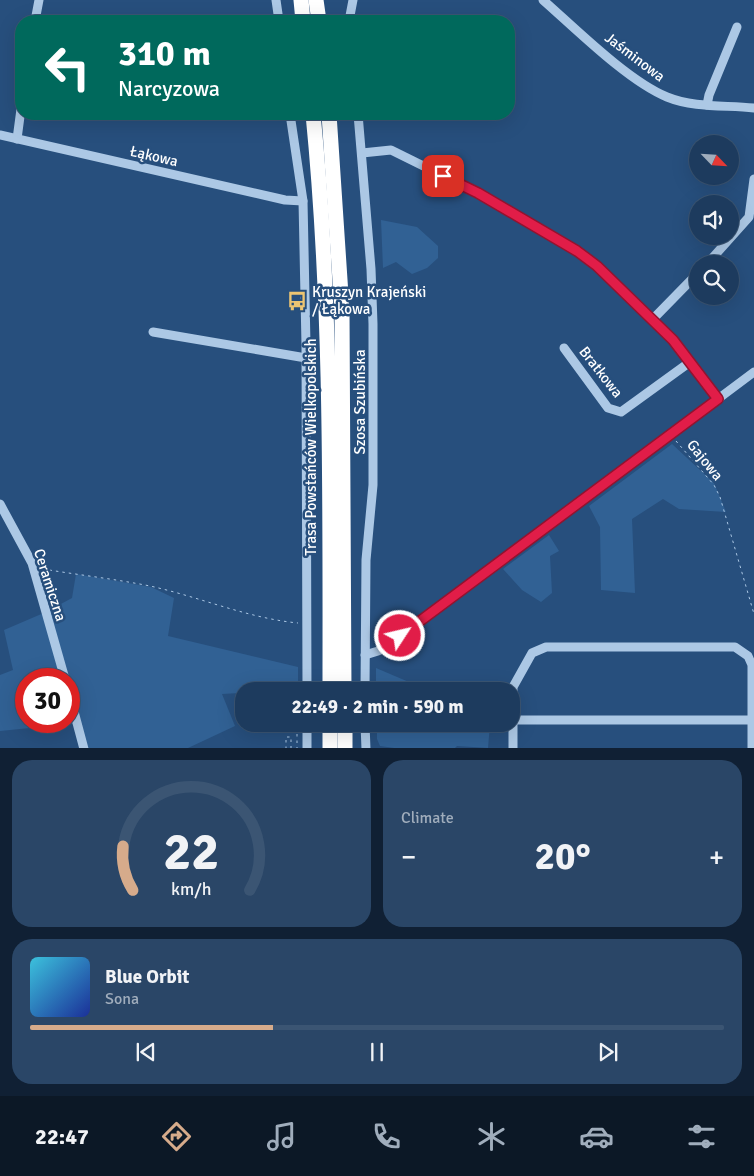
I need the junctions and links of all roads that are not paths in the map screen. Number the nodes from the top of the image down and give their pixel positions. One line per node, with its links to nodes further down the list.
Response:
1 (39, 0): 6 (street)
2 (276, 0): 7 (street)
3 (301, 0): 8 (highway)
4 (316, 0): 9 (highway)
5 (543, 0): 11 (street, Jaśminowa)
6 (36, 15)
7 (278, 15)
8 (302, 15)
9 (318, 15)
10 (737, 27): 11 (street)
11 (707, 105): 12 (street, Jaśminowa)
12 (754, 108)
13 (19, 120): 19 (street)
14 (291, 120): 22 (street)
15 (314, 120): 36 (highway, Trasa Powstańców Wielkopolskich)
16 (329, 120): 37 (highway)
17 (359, 120): 20 (street, Szosa Szubińska)
18 (0, 135): 19 (street, Łąkowa)
19 (16, 139): 22 (street, Łąkowa)
20 (362, 153): 25 (street); 33 (street, Szosa Szubińska)
21 (754, 179): 23 (street)
22 (302, 201): 28 (street)
23 (715, 255)
24 (689, 282): 25 (street)
25 (652, 320): 29 (street)
26 (153, 332): 28 (street)
27 (564, 348): 29 (street, Bratkowa)
28 (306, 358): 35 (street)
29 (690, 362): 31 (street)
30 (754, 372): 31 (street)
31 (718, 399): 33 (street)
32 (0, 504): 34 (street, Ceramiczna)
33 (364, 655): 38 (street, Szosa Szubińska)
34 (62, 668)
35 (307, 682)
36 (330, 682)
37 (344, 682)
38 (365, 682)
39 (515, 682): 41 (street)
40 (520, 720): 41 (street)
41 (752, 720): 54 (street)
42 (307, 732): 49 (street)
43 (330, 732): 50 (highway)
44 (345, 732): 51 (highway)
45 (366, 732): 52 (street)
46 (513, 732): 53 (street)
47 (80, 733): 48 (street)
48 (84, 748)
49 (307, 748)
50 (330, 748)
51 (345, 748)
52 (366, 748)
53 (513, 748)
54 (752, 748)

